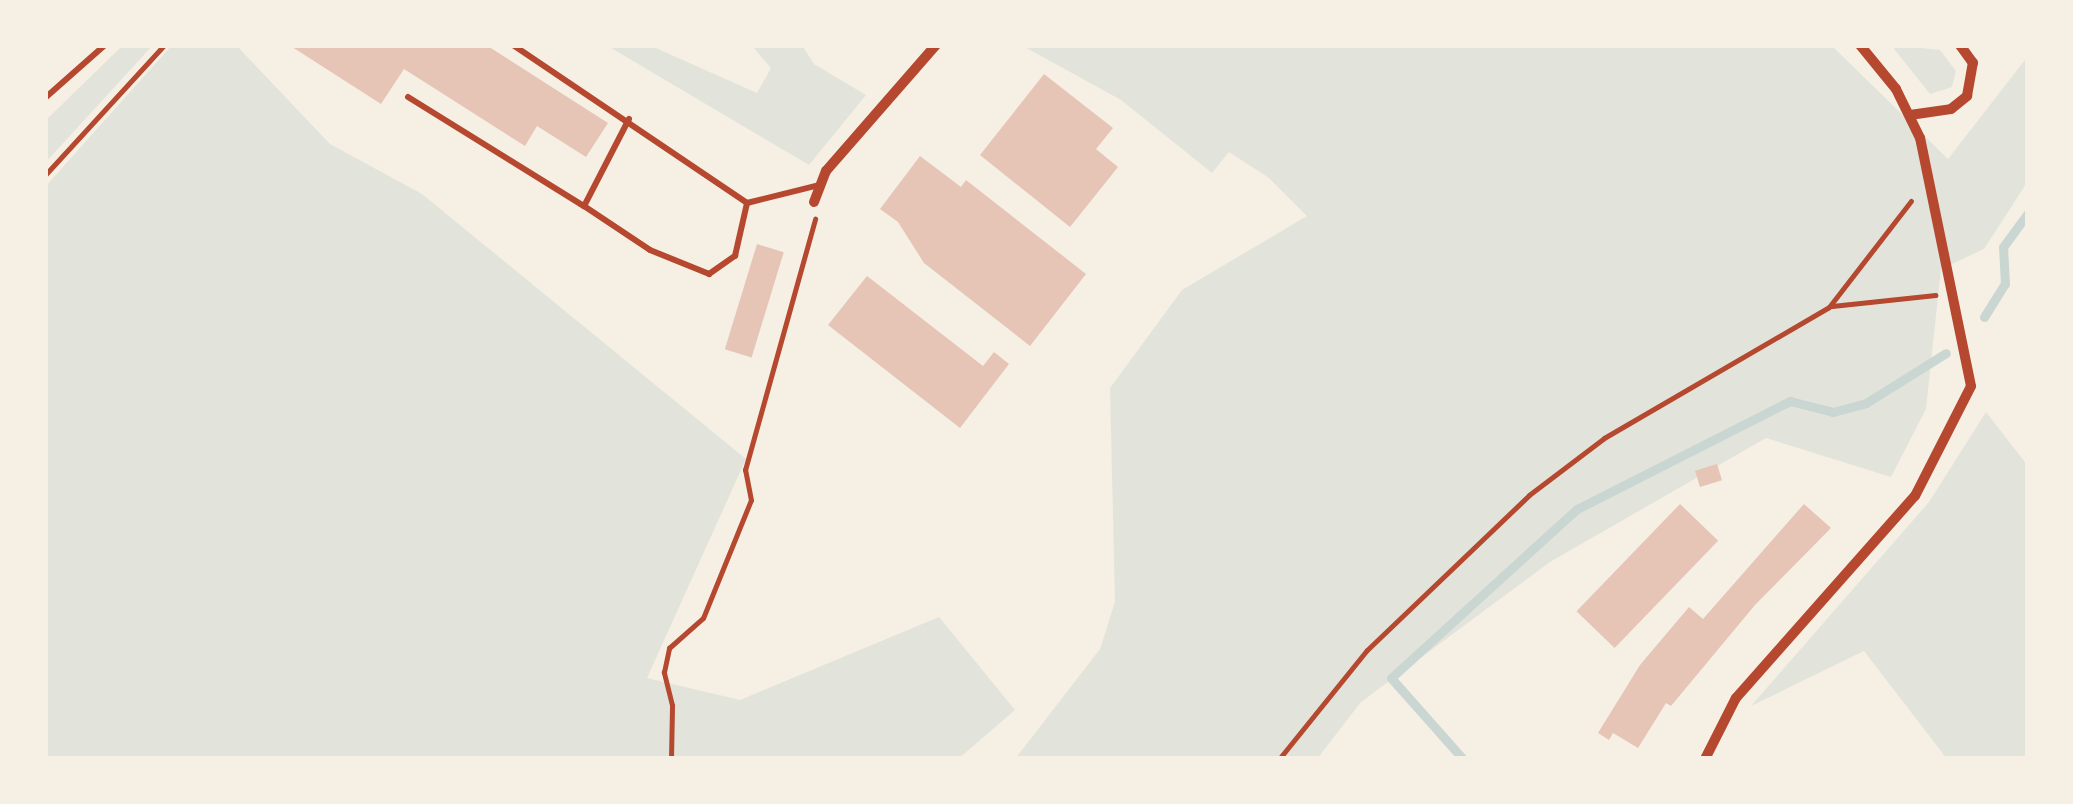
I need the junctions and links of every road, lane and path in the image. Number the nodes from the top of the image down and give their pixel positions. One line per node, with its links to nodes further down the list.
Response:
1 (105, 45): 8 (lane)
2 (164, 45): 11 (path)
3 (513, 45): 10 (lane)
4 (936, 45): 13 (street)
5 (1860, 45): 9 (street)
6 (1960, 45): 9 (street)
7 (408, 97): 16 (lane)
8 (45, 98)
9 (1910, 115): 12 (street)
10 (629, 119): 15 (lane); 16 (lane)
11 (45, 175)
12 (1928, 178): 17 (street); 18 (path)
13 (819, 184): 14 (street); 15 (lane)
14 (814, 202): 19 (path)
15 (748, 203): 16 (lane)
16 (584, 206)
17 (1948, 294): 18 (path); 21 (street)
18 (1829, 306): 20 (path)
19 (671, 759)
20 (1279, 759)
21 (1705, 759)

